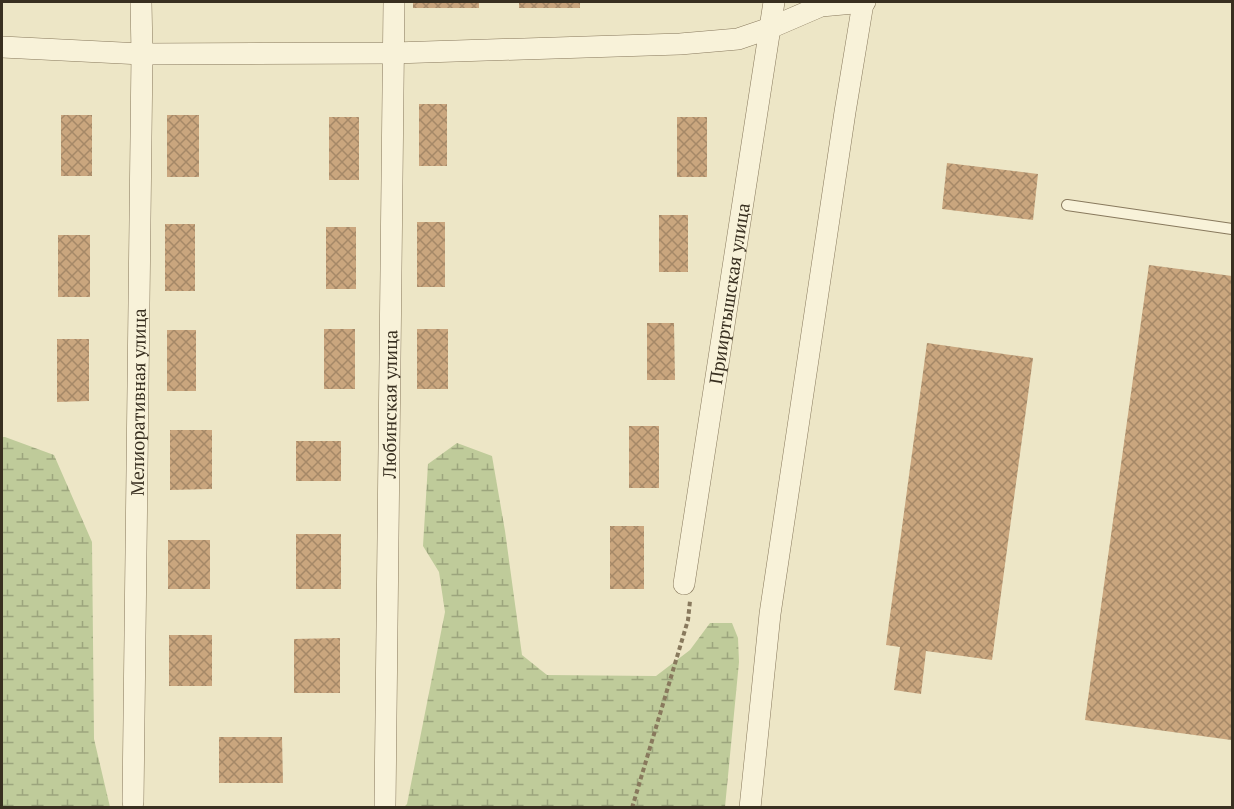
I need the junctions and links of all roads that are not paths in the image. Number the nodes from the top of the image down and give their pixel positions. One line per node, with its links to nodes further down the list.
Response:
1 (141, 2): 8 (street, Мелиоративная улица)
2 (394, 2): 7 (street, Любинская улица)
3 (774, 2): 5 (street, Прииртышская улица)
4 (864, 2): 5 (street); 14 (street)
5 (770, 28): 7 (street); 11 (street, Прииртышская улица)
6 (2, 47): 8 (street)
7 (394, 53): 8 (street); 13 (street, Любинская улица)
8 (142, 54): 12 (street, Мелиоративная улица)
9 (1067, 205): 10 (lane)
10 (1233, 229)
11 (684, 584)
12 (134, 802)
13 (385, 806)
14 (750, 807)

